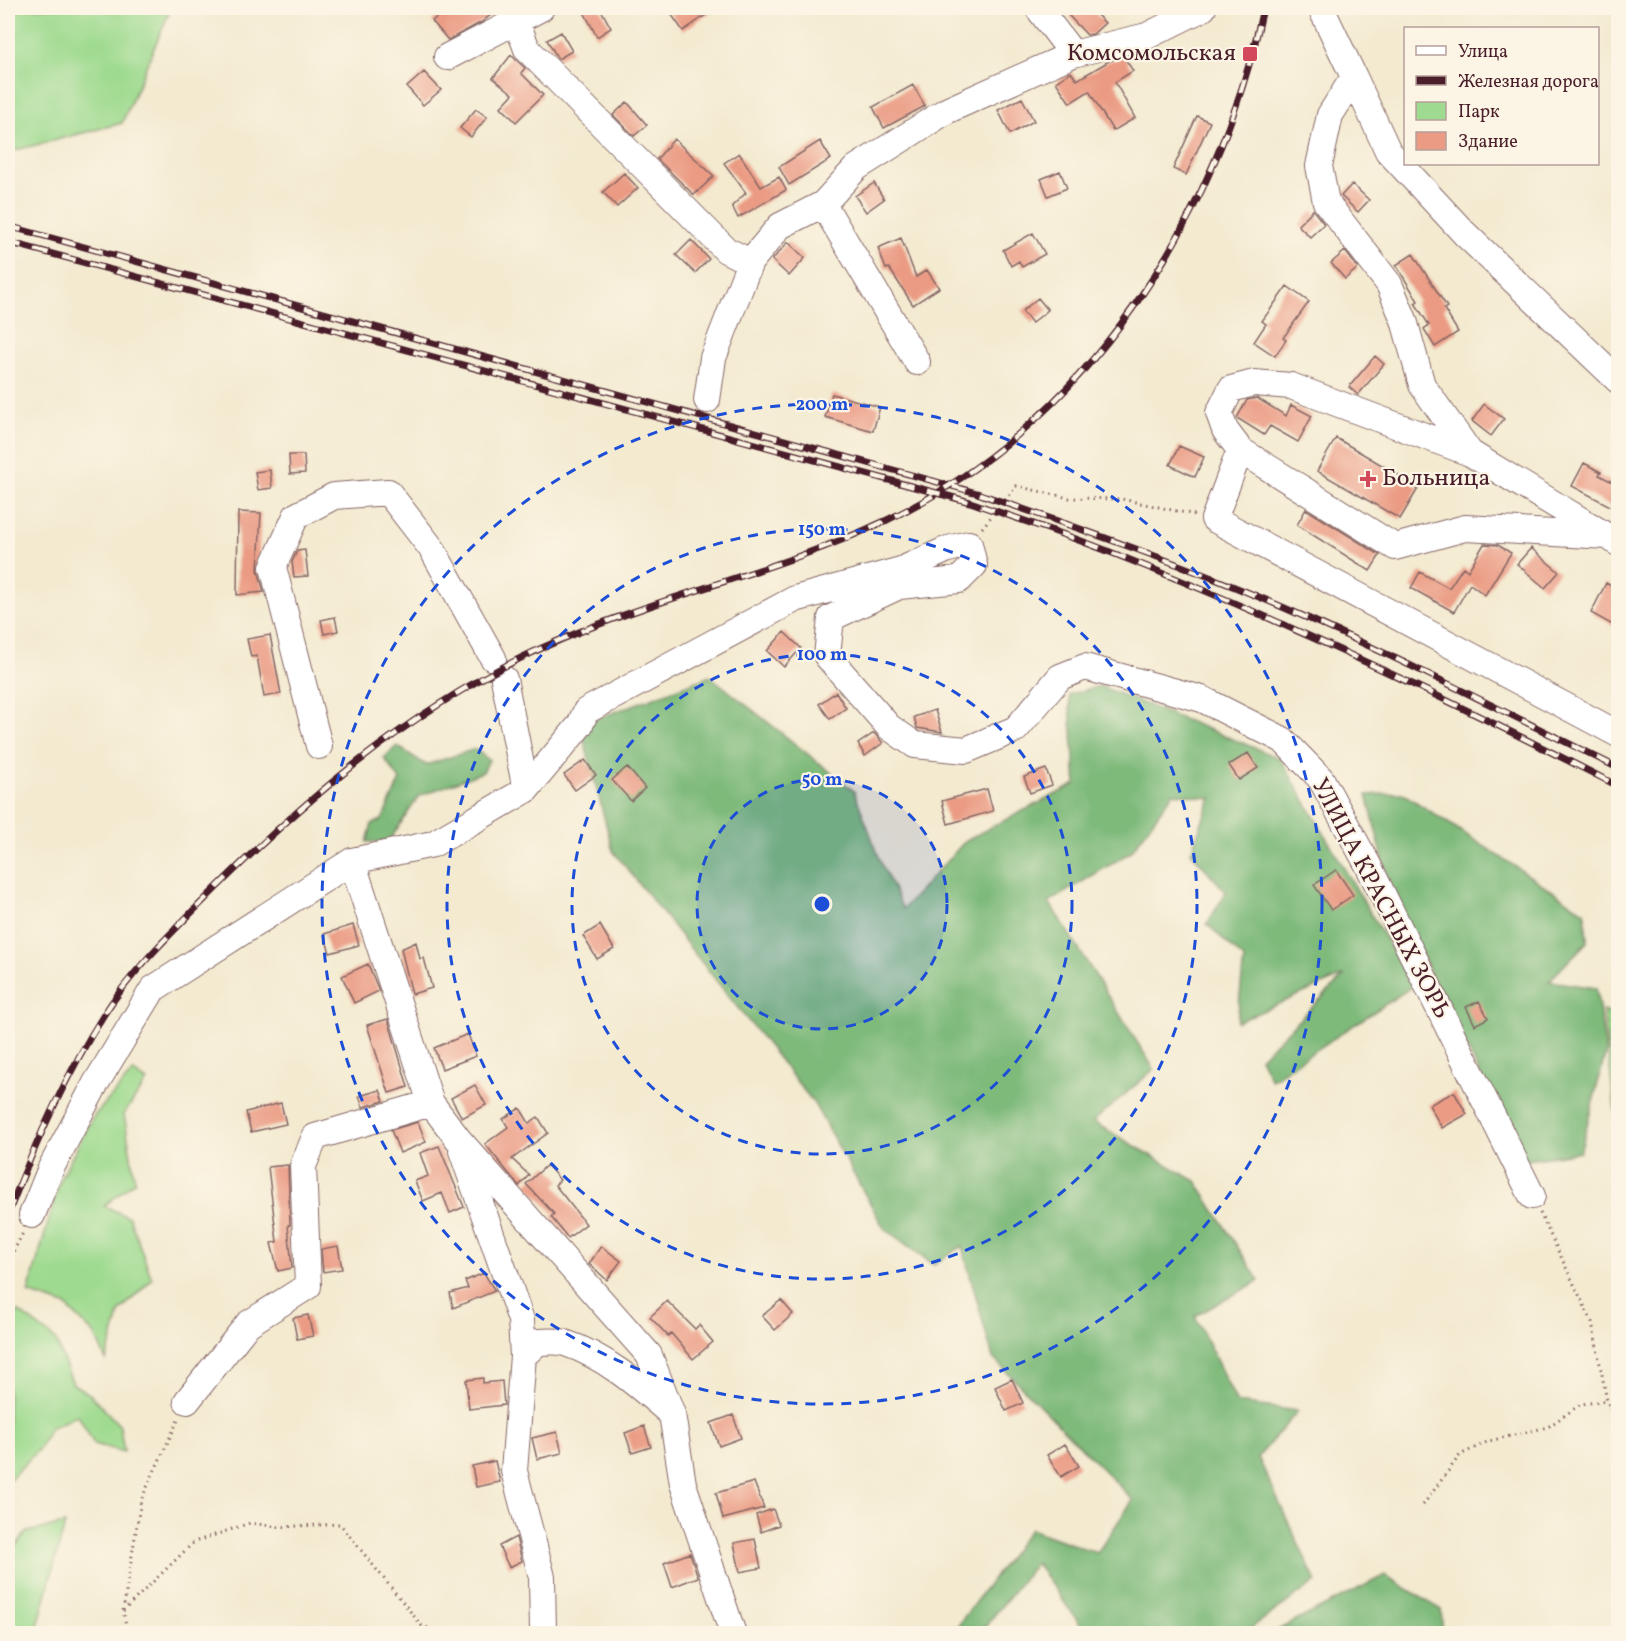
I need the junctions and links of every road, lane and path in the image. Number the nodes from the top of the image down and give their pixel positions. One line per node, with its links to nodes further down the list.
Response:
1 (541, 8): 5 (street)
2 (1038, 8): 6 (street)
3 (1203, 8): 6 (street)
4 (1321, 8): 8 (street)
5 (516, 20): 7 (street); 10 (street)
6 (1073, 54): 9 (street)
7 (447, 57)
8 (1354, 77): 12 (street); 15 (street)
9 (824, 204): 10 (street); 11 (street)
10 (750, 262): 13 (street)
11 (917, 362)
12 (1618, 380)
13 (707, 399)
14 (1240, 450): 15 (street); 16 (street); 17 (street)
15 (1470, 453): 17 (street)
16 (1214, 519): 18 (path); 19 (street)
17 (1613, 539)
18 (969, 544): 21 (street); 25 (street, УЛИЦА КРАСНЫХ ЗОРЬ)
19 (1618, 734)
20 (319, 746): 21 (street)
21 (526, 790): 22 (street)
22 (352, 861): 23 (street); 26 (street)
23 (431, 1103): 24 (street); 29 (street)
24 (458, 1139): 28 (street); 31 (street)
25 (1532, 1196): 30 (path)
26 (32, 1215): 27 (path)
27 (8, 1262)
28 (523, 1356): 31 (street); 35 (street)
29 (187, 1401): 34 (path)
30 (1607, 1401): 32 (path); 33 (path)
31 (672, 1414): 38 (street)
32 (1618, 1427)
33 (1423, 1505)
34 (123, 1611): 36 (path); 37 (path)
35 (543, 1631)
36 (128, 1634)
37 (445, 1634)
38 (733, 1634)

